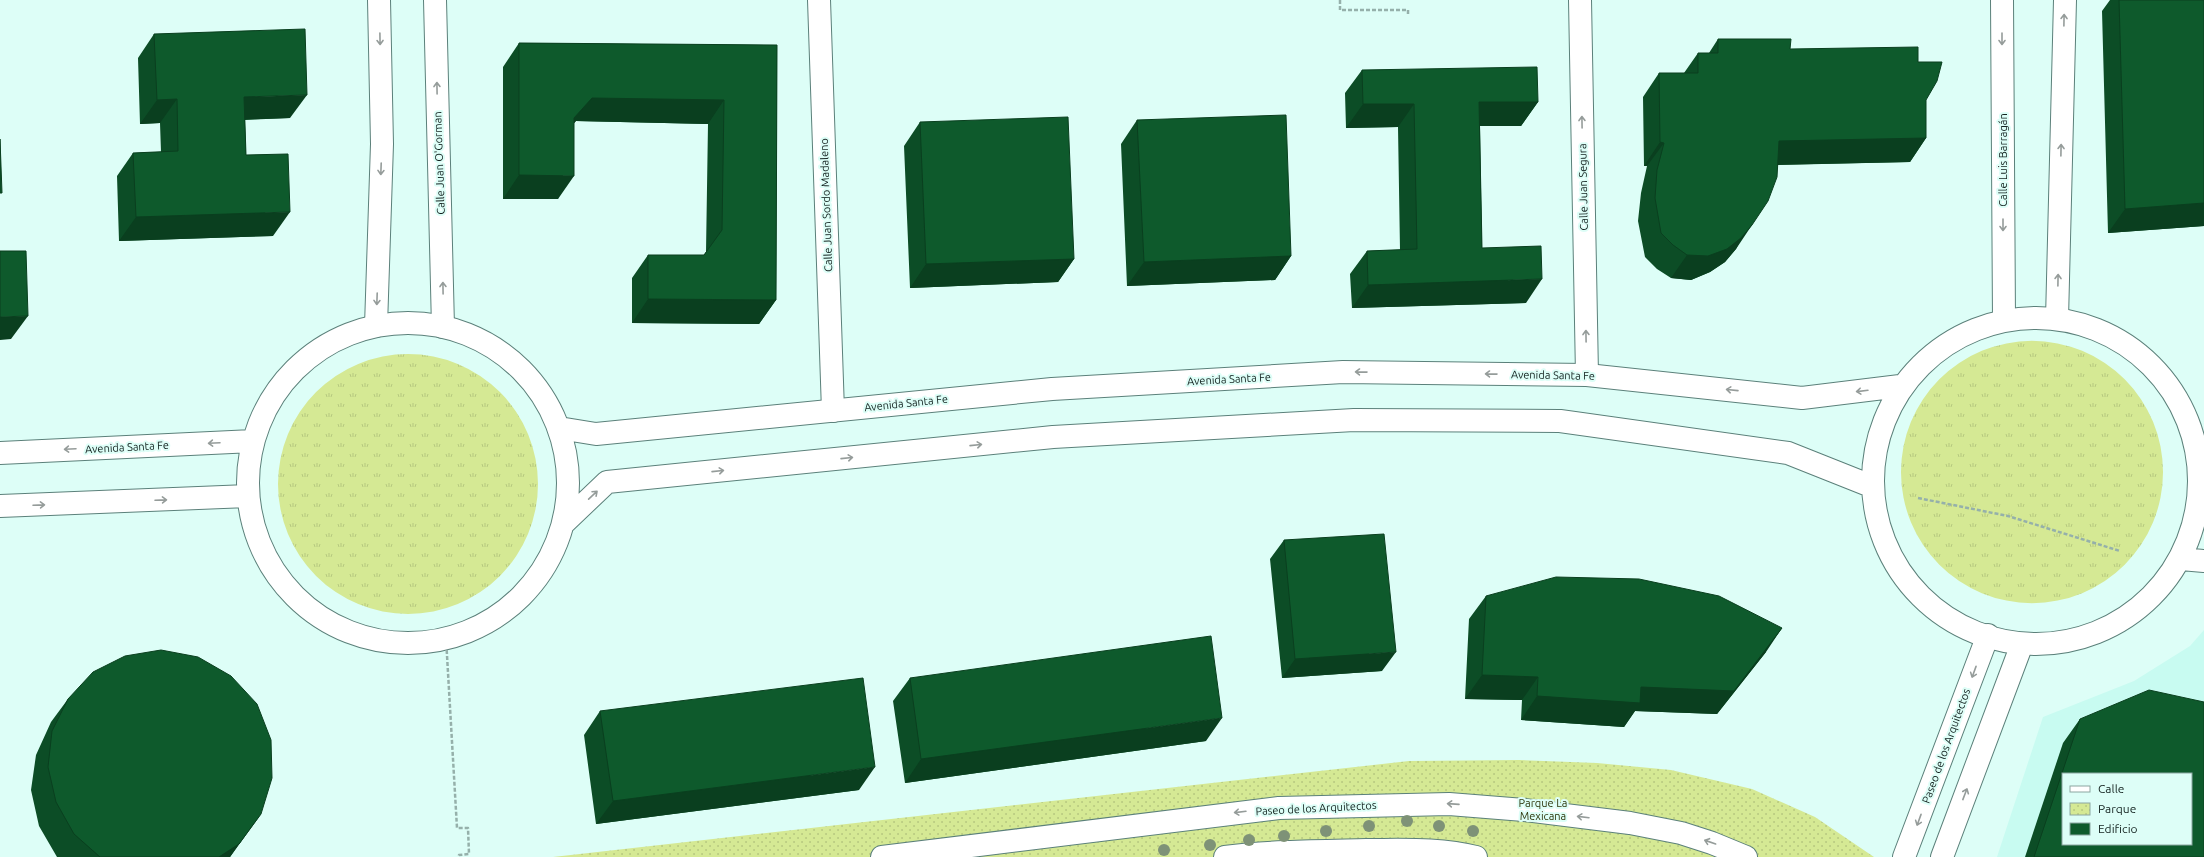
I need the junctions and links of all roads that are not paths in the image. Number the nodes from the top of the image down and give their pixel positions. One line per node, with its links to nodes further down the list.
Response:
1 (379, 0): 9 (street, one-way to 9)
2 (435, 0): 10 (street, Calle Juan O'Gorman, one-way to 2)
3 (819, 0): 13 (street, Calle Juan Sordo Madaleno)
4 (1580, 0): 11 (street, Calle Juan Segura, one-way to 4)
5 (2002, 0): 8 (street, Calle Luis Barragán, one-way to 8)
6 (2065, 0): 7 (street, one-way to 6)
7 (2057, 319): 8 (street); 17 (street)
8 (2004, 320): 12 (street)
9 (376, 326): 10 (street); 15 (street)
10 (443, 327): 14 (street)
11 (1587, 375): 12 (street, Avenida Santa Fe, one-way to 11); 13 (street, Avenida Santa Fe, one-way to 13)
12 (1900, 386): 18 (street)
13 (833, 411): 14 (street, Avenida Santa Fe)
14 (559, 428): 21 (street)
15 (253, 441): 16 (street, Avenida Santa Fe, one-way to 16); 19 (street)
16 (0, 453)
17 (2201, 460): 22 (street)
18 (1871, 486): 21 (street, one-way to 18); 24 (street)
19 (248, 496): 20 (street, one-way to 19); 21 (street)
20 (0, 506)
21 (565, 522)
22 (2181, 559): 23 (street); 25 (street)
23 (2204, 561)
24 (1988, 635): 25 (street); 30 (street, Paseo de los Arquitectos, one-way to 30)
25 (2022, 644): 31 (street, one-way to 25)
26 (882, 857): 29 (street, Paseo de los Arquitectos, one-way to 26)
27 (1225, 857): 28 (street)
28 (1476, 857)
29 (1746, 857)
30 (1904, 857)
31 (1942, 857)

